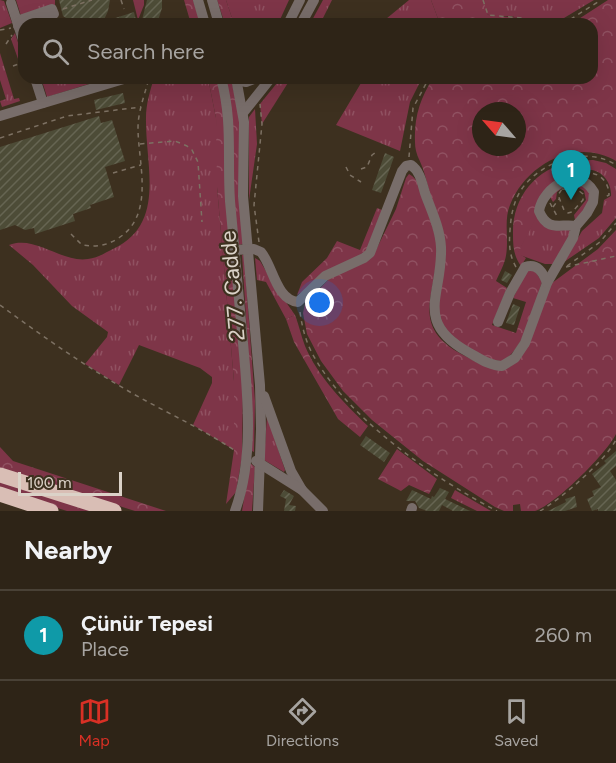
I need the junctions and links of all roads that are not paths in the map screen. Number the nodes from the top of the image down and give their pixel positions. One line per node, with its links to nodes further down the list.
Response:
1 (198, 0): 6 (street)
2 (212, 0): 7 (street)
3 (300, 0): 8 (street)
4 (314, 0): 9 (street)
5 (11, 3): 10 (street)
6 (203, 18)
7 (217, 18)
8 (291, 18)
9 (304, 18)
10 (18, 30)
11 (37, 84): 16 (street)
12 (107, 84): 16 (street)
13 (222, 84): 20 (street, 277. Cadde)
14 (237, 84): 17 (street, 277. Cadde)
15 (266, 84): 17 (street)
16 (43, 103): 18 (street)
17 (243, 113): 21 (street, 277. Cadde)
18 (0, 116)
19 (576, 226): 19 (street); 22 (street)
20 (235, 249): 21 (street); 27 (street, 277. Cadde)
21 (249, 249): 24 (street); 26 (street, 277. Cadde)
22 (557, 267): 23 (street); 24 (street)
23 (539, 269): 24 (street); 25 (street)
24 (547, 283)
25 (498, 322)
26 (260, 385): 28 (street, 277. Cadde); 30 (street)
27 (246, 455): 28 (street); 34 (street, 277. Cadde)
28 (260, 464): 30 (street); 35 (street, 277. Cadde)
29 (0, 475): 33 (highway)
30 (302, 490): 36 (street)
31 (0, 494): 32 (highway)
32 (51, 511)
33 (114, 511)
34 (236, 511)
35 (258, 511)
36 (323, 511)

